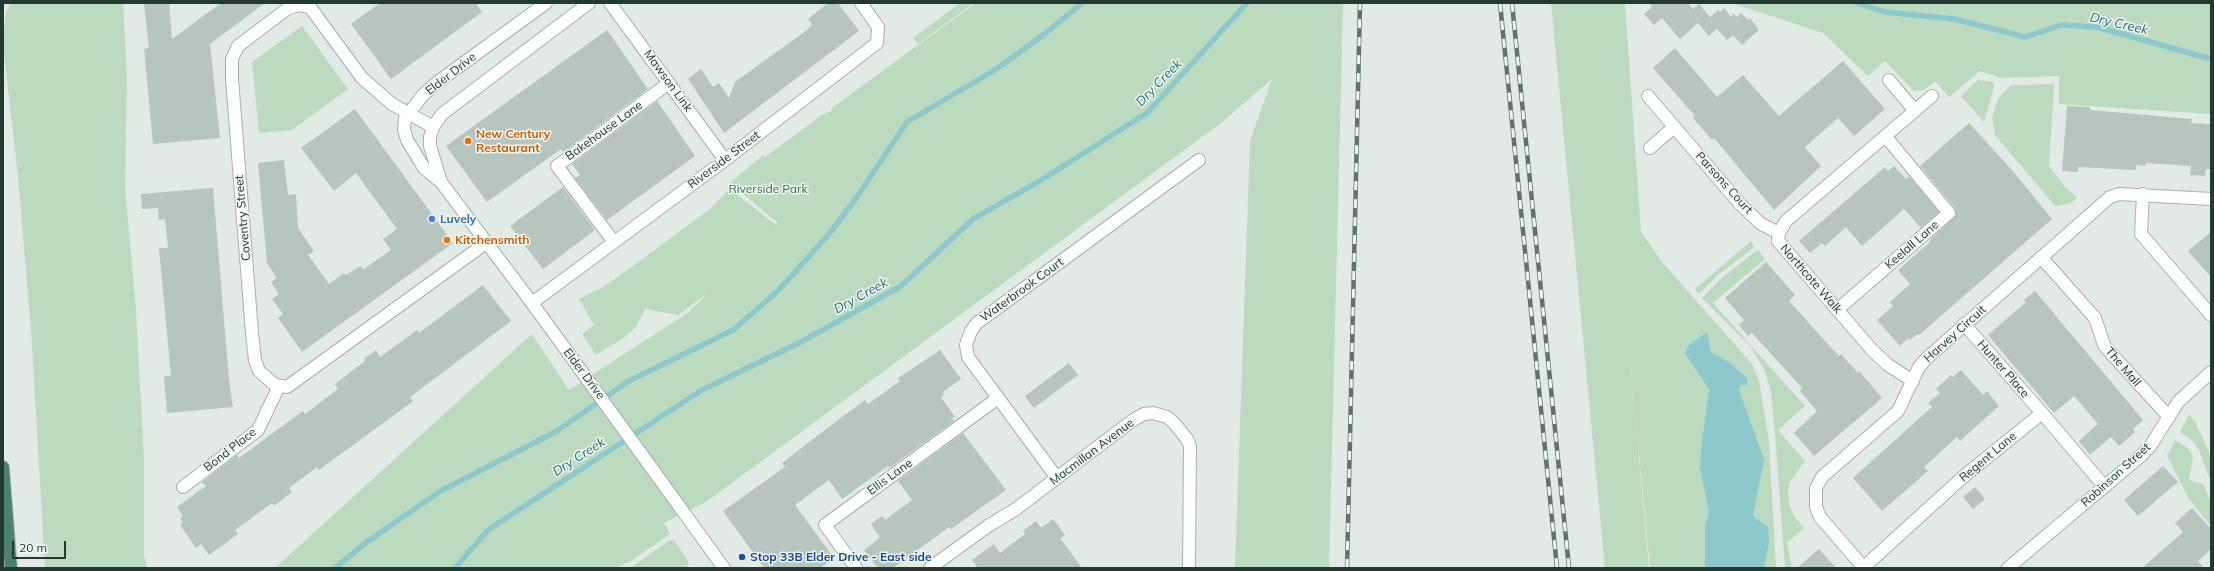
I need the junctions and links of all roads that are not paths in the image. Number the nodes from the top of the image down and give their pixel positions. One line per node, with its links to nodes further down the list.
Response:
1 (546, 3): 10 (street, Elder Drive)
2 (588, 3): 12 (street, Elder Drive)
3 (610, 3): 6 (street, Mawson Link)
4 (861, 3): 15 (street, Riverside Street)
5 (1889, 80): 9 (street)
6 (669, 83): 15 (street, Mawson Link); 21 (street, Bakehouse Lane)
7 (1648, 96): 11 (street, Parsons Court)
8 (1932, 96): 9 (street, Northcote Walk)
9 (1915, 111): 13 (street, Northcote Walk)
10 (408, 114): 12 (street, Coventry Street); 17 (street, Elder Drive); 30 (street, Coventry Street)
11 (1674, 127): 14 (street); 20 (street, Parsons Court)
12 (433, 128): 17 (street, Elder Drive)
13 (1886, 137): 20 (street, Northcote Walk); 25 (street, Keelall Lane)
14 (1650, 148)
15 (725, 160): 21 (street, Riverside Street)
16 (1199, 160): 31 (street, Waterbrook Court)
17 (441, 182): 22 (street, Elder Drive)
18 (2143, 194): 19 (street, Harvey Circuit); 23 (street, Harvey Circuit); 26 (street)
19 (2211, 199)
20 (1779, 233): 25 (street, Northcote Walk)
21 (614, 242): 24 (street, Riverside Street)
22 (486, 243): 24 (street, Elder Drive); 30 (street)
23 (2041, 257): 27 (street, Harvey Circuit); 33 (street, The Mall)
24 (532, 303): 38 (street, Elder Drive)
25 (1837, 310): 29 (street, Northcote Walk)
26 (2211, 315)
27 (1964, 324): 29 (street, Harvey Circuit); 32 (street, Hunter Place)
28 (2211, 372): 33 (street, Robinson Street)
29 (1913, 381): 43 (street, Harvey Circuit)
30 (279, 386): 37 (street, Bond Place)
31 (998, 398): 35 (street, Waterbrook Court); 40 (street, Ellis Lane)
32 (2042, 413): 36 (street); 43 (street, Regent Lane)
33 (2169, 417): 36 (street, Robinson Street)
34 (3, 467): 39 (highway)
35 (1057, 478): 41 (street, Macmillan Avenue); 42 (street, Macmillan Avenue)
36 (2104, 486): 44 (street, Robinson Street)
37 (183, 487)
38 (721, 567)
39 (11, 568)
40 (856, 568)
41 (930, 568)
42 (1188, 568)
43 (1864, 568)
44 (2008, 568)

